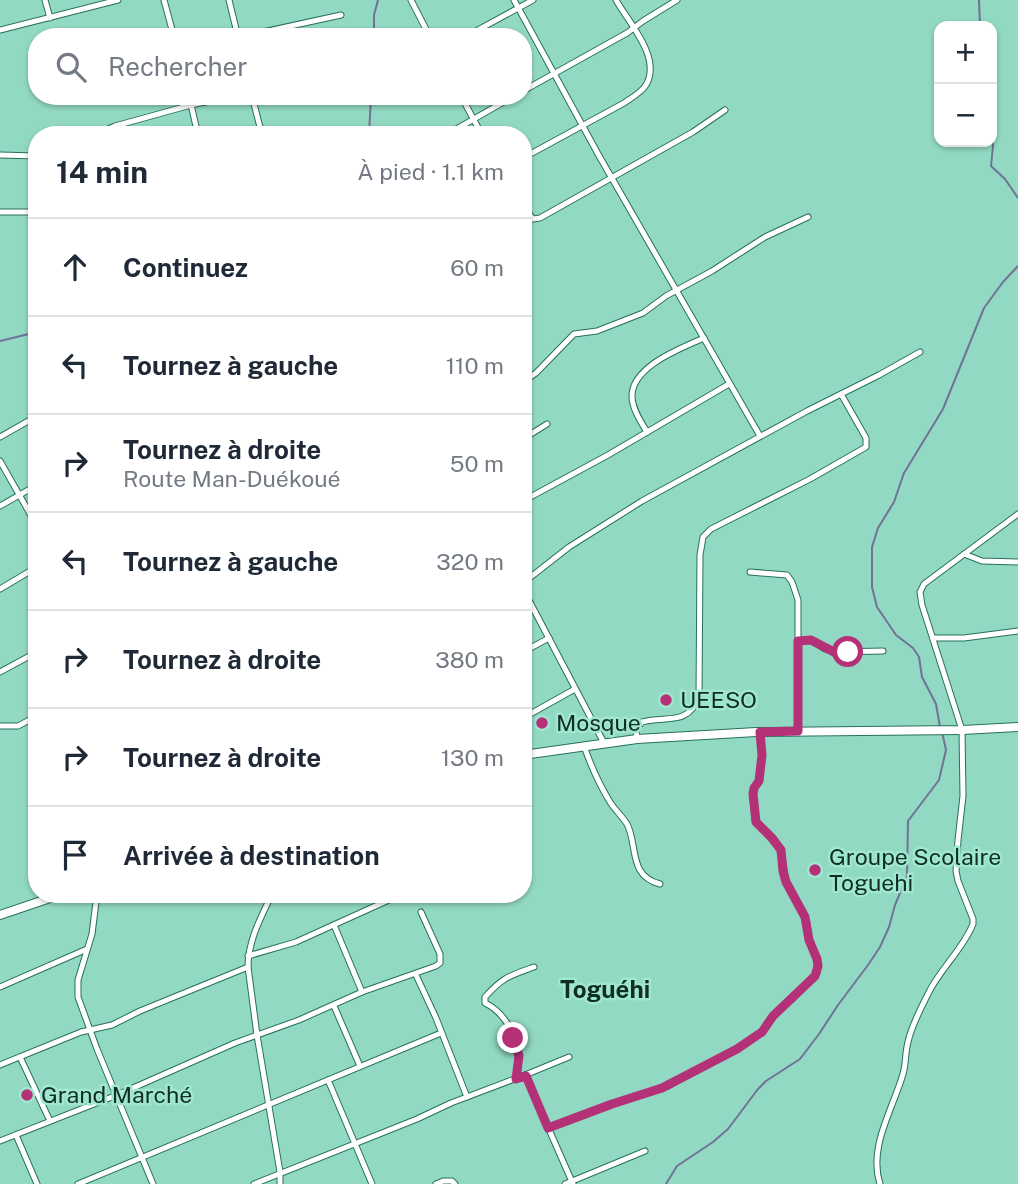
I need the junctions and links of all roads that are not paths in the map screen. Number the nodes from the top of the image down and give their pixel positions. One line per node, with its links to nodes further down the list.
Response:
1 (45, 0): 12 (street)
2 (118, 0): 12 (street)
3 (164, 0): 13 (street)
4 (229, 0): 14 (street)
5 (411, 0): 16 (street)
6 (514, 0): 10 (street)
7 (533, 0): 10 (street)
8 (616, 0): 19 (street)
9 (677, 0): 19 (street)
10 (519, 8): 17 (street); 18 (street)
11 (341, 15): 15 (street)
12 (50, 18): 20 (street)
13 (172, 28)
14 (237, 28)
15 (281, 28)
16 (425, 28)
17 (482, 28)
18 (530, 28)
19 (633, 28): 22 (street); 36 (street)
20 (0, 30)
21 (532, 31): 22 (street)
22 (555, 72): 23 (street); 36 (street)
23 (532, 86)
24 (195, 105): 28 (street)
25 (254, 105): 33 (street)
26 (466, 105): 30 (street)
27 (498, 105): 30 (street)
28 (191, 106): 31 (street); 32 (street)
29 (725, 110): 40 (street)
30 (474, 119): 34 (street); 35 (street)
31 (115, 126)
32 (196, 126)
33 (260, 126)
34 (462, 126)
35 (478, 126)
36 (584, 126): 37 (street); 40 (street)
37 (532, 153)
38 (0, 155): 39 (street)
39 (28, 156)
40 (613, 177): 44 (street); 45 (street)
41 (0, 212): 42 (street)
42 (28, 212)
43 (807, 217): 45 (street)
44 (532, 218)
45 (677, 290): 46 (street); 48 (street)
46 (704, 338): 49 (street); 53 (street)
47 (920, 352): 50 (street)
48 (532, 376)
49 (729, 384): 53 (street); 55 (street)
50 (841, 394): 55 (street); 87 (street)
51 (28, 421): 56 (street)
52 (547, 425): 54 (street)
53 (648, 432): 60 (street)
54 (532, 434)
55 (760, 436): 68 (street)
56 (0, 437)
57 (0, 461): 59 (street)
58 (28, 490): 59 (street)
59 (19, 495): 61 (street); 62 (street)
60 (532, 496)
61 (0, 506)
62 (28, 510)
63 (1018, 514): 64 (street)
64 (964, 554): 65 (street); 73 (street)
65 (1018, 562)
66 (28, 572): 69 (street)
67 (750, 572): 74 (street)
68 (532, 576)
69 (0, 589)
70 (532, 606): 72 (street)
71 (1018, 631): 73 (street)
72 (549, 638): 75 (street); 79 (street)
73 (933, 638): 84 (street)
74 (798, 641): 76 (street); 85 (street)
75 (532, 647)
76 (883, 651)
77 (28, 657): 78 (street)
78 (0, 672)
79 (575, 689): 80 (street); 88 (street)
80 (532, 714)
81 (28, 721): 82 (street)
82 (0, 726)
83 (1018, 727): 84 (main road)
84 (962, 730): 85 (main road); 137 (street)
85 (798, 731): 86 (main road)
86 (760, 732): 87 (main road); 121 (street)
87 (637, 738): 88 (main road)
88 (604, 743): 89 (main road)
89 (584, 746): 90 (main road); 91 (street)
90 (532, 754)
91 (660, 884)
92 (35, 903): 97 (main road)
93 (96, 903): 99 (street)
94 (268, 903): 100 (street)
95 (382, 903): 98 (street)
96 (421, 912): 103 (street)
97 (0, 915)
98 (334, 925): 100 (street); 105 (street)
99 (87, 949): 104 (street); 107 (street)
100 (248, 956): 101 (street)
101 (248, 967): 107 (street); 109 (street)
102 (534, 967): 115 (street)
103 (416, 975): 105 (street); 108 (street)
104 (0, 987)
105 (362, 992): 106 (street)
106 (334, 1006): 109 (street); 113 (street)
107 (90, 1030): 110 (street); 117 (street)
108 (441, 1033): 113 (street); 118 (street)
109 (257, 1035): 117 (street); 119 (street)
110 (20, 1056): 112 (street); 120 (street)
111 (569, 1057): 114 (street)
112 (0, 1065)
113 (360, 1066): 116 (street)
114 (526, 1076): 115 (street); 121 (street)
115 (516, 1079): 118 (street)
116 (328, 1080): 119 (street); 124 (street)
117 (117, 1095): 120 (street); 126 (street)
118 (467, 1097): 124 (street)
119 (268, 1105): 126 (street); 127 (street)
120 (50, 1121): 122 (street)
121 (548, 1128): 128 (street)
122 (16, 1135): 123 (street); 129 (street)
123 (0, 1142)
124 (355, 1143): 127 (street); 134 (street)
125 (645, 1151): 128 (street)
126 (142, 1157): 130 (street); 131 (street)
127 (280, 1172): 132 (street); 133 (street)
128 (570, 1183)
129 (37, 1184)
130 (78, 1184)
131 (153, 1184)
132 (254, 1184)
133 (280, 1184)
134 (372, 1184)
135 (436, 1184): 136 (street)
136 (455, 1184)
137 (880, 1184)

